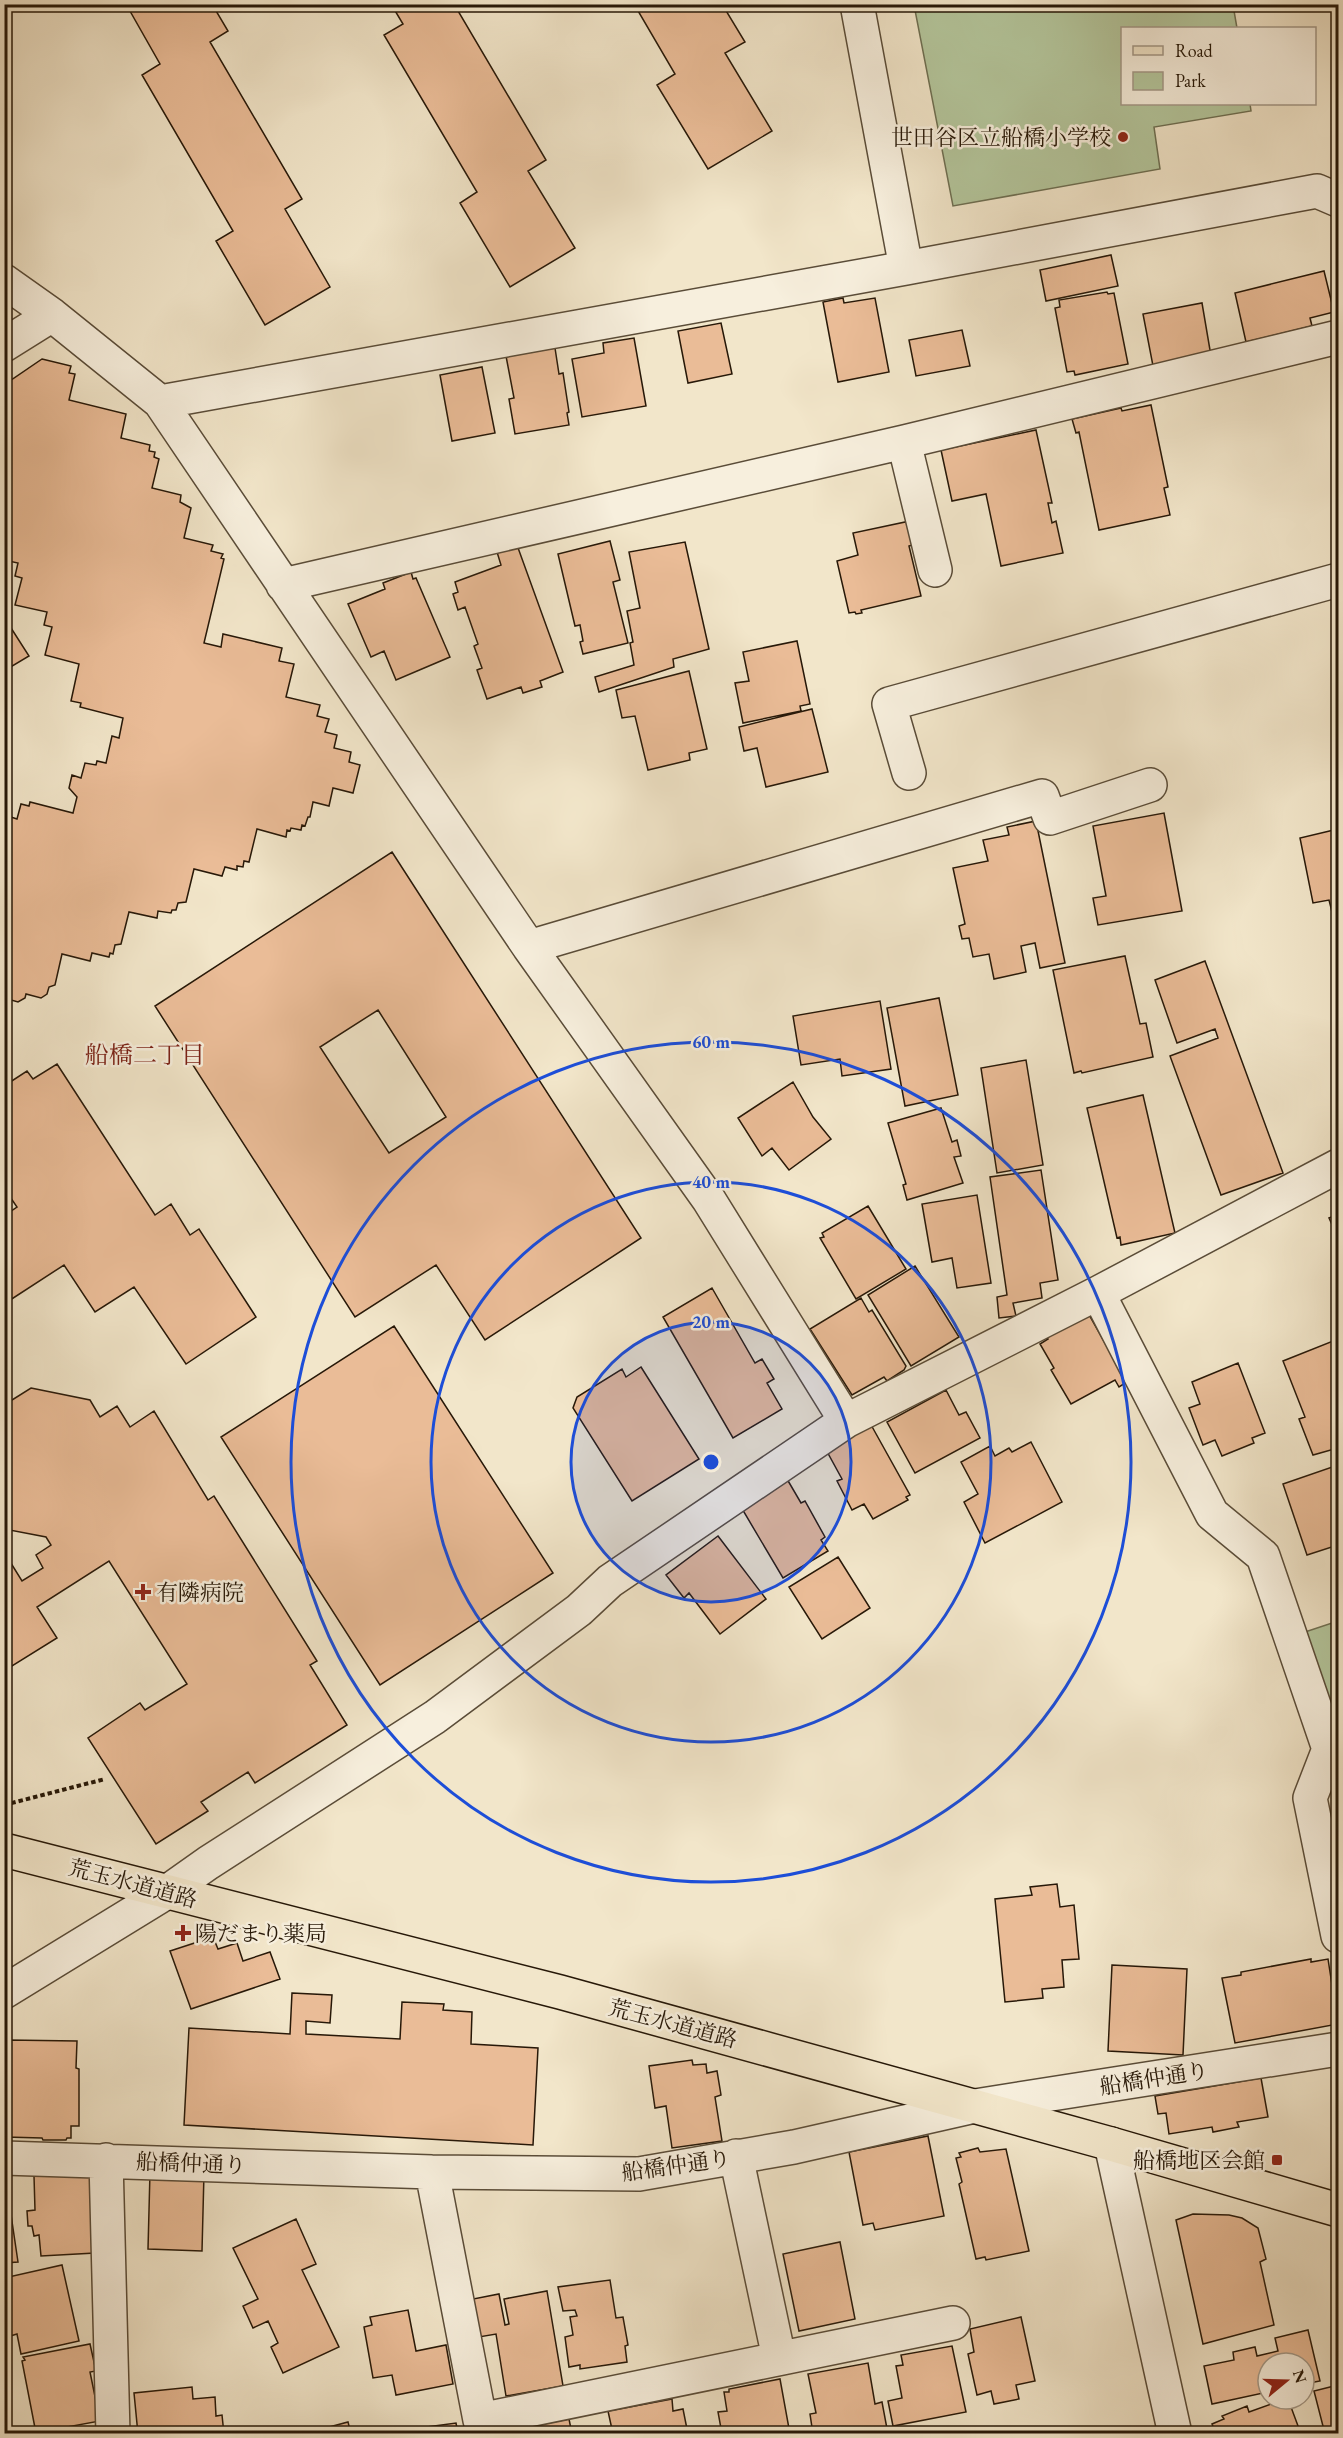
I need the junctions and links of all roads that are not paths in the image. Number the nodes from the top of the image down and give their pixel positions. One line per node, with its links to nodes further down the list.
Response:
1 (857, 4): 3 (street)
2 (1338, 200): 3 (street)
3 (906, 268): 8 (street)
4 (4, 281): 5 (street)
5 (52, 315): 7 (street); 8 (street)
6 (1338, 337): 9 (street)
7 (4, 345)
8 (160, 402): 12 (street)
9 (904, 442): 10 (street); 12 (street)
10 (935, 570)
11 (1338, 580): 13 (street)
12 (283, 585): 15 (street)
13 (909, 773)
14 (1150, 785): 15 (street)
15 (529, 947): 18 (street)
16 (1338, 1166): 17 (street)
17 (1098, 1293): 18 (street); 21 (street)
18 (846, 1421): 20 (street)
19 (4, 1850): 20 (main road, 荒玉水道道路)
20 (166, 1892): 22 (street); 24 (main road, 荒玉水道道路)
21 (1338, 1936)
22 (4, 1992)
23 (1338, 2049): 24 (street, 船橋仲通り)
24 (975, 2106): 25 (main road, 荒玉水道道路); 26 (street, 船橋仲通り)
25 (1111, 2144): 30 (main road, 荒玉水道道路); 34 (street)
26 (736, 2156): 29 (street, 船橋仲通り); 32 (street)
27 (4, 2158): 28 (street, 船橋仲通り)
28 (106, 2160): 29 (street, 船橋仲通り); 33 (street)
29 (432, 2172): 32 (street)
30 (1338, 2210)
31 (953, 2323): 32 (street)
32 (779, 2358)
33 (112, 2433)
34 (1175, 2433)

